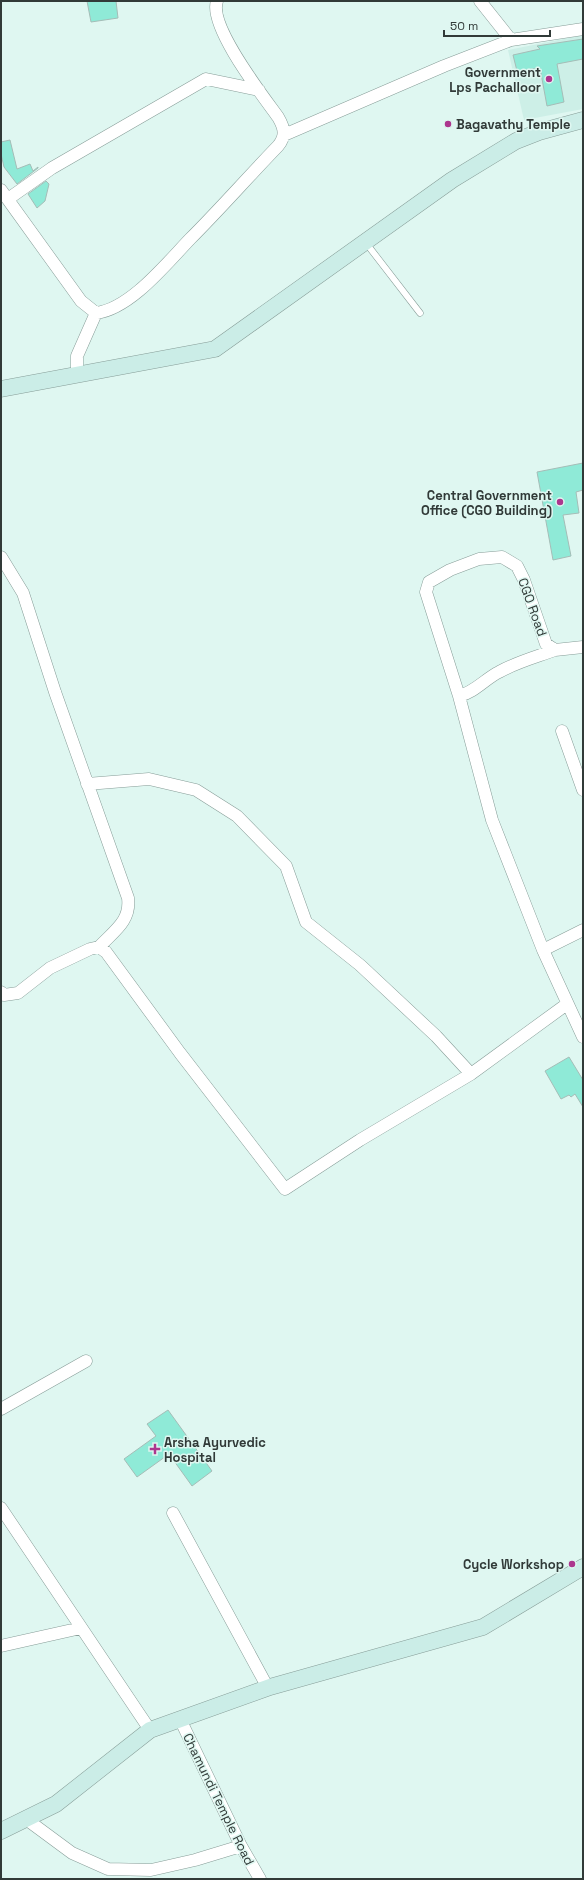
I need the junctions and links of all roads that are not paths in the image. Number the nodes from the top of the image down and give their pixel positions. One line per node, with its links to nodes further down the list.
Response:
1 (217, 1): 5 (street)
2 (480, 1): 4 (street)
3 (583, 29): 4 (street)
4 (511, 40): 7 (street)
5 (259, 90): 7 (street); 8 (street)
6 (583, 120): 9 (street)
7 (284, 135): 10 (street)
8 (4, 194): 10 (street)
9 (365, 242): 11 (lane); 12 (street)
10 (96, 313): 12 (street)
11 (420, 313)
12 (77, 375): 13 (street)
13 (1, 389)
14 (1, 557): 19 (street)
15 (583, 647): 16 (street, CGO Road)
16 (555, 650): 17 (street); 17 (street, CGO Road)
17 (459, 696): 23 (street)
18 (562, 731): 20 (street)
19 (87, 784): 22 (street); 27 (street)
20 (583, 790)
21 (583, 930): 23 (street)
22 (99, 947): 24 (street); 27 (street)
23 (543, 950): 25 (street)
24 (1, 992)
25 (567, 1004): 26 (street); 27 (street)
26 (583, 1037)
27 (471, 1074)
28 (86, 1361): 29 (street)
29 (1, 1409)
30 (1, 1508): 33 (street)
31 (173, 1512): 35 (street)
32 (583, 1567): 35 (street)
33 (81, 1628): 34 (street); 37 (street)
34 (1, 1646)
35 (270, 1687): 36 (street)
36 (180, 1719): 37 (street); 40 (street, Chamundi Temple Road)
37 (150, 1730): 38 (street)
38 (26, 1819): 39 (street); 40 (street)
39 (1, 1831)
40 (241, 1846): 41 (street, Chamundi Temple Road)
41 (260, 1879)

